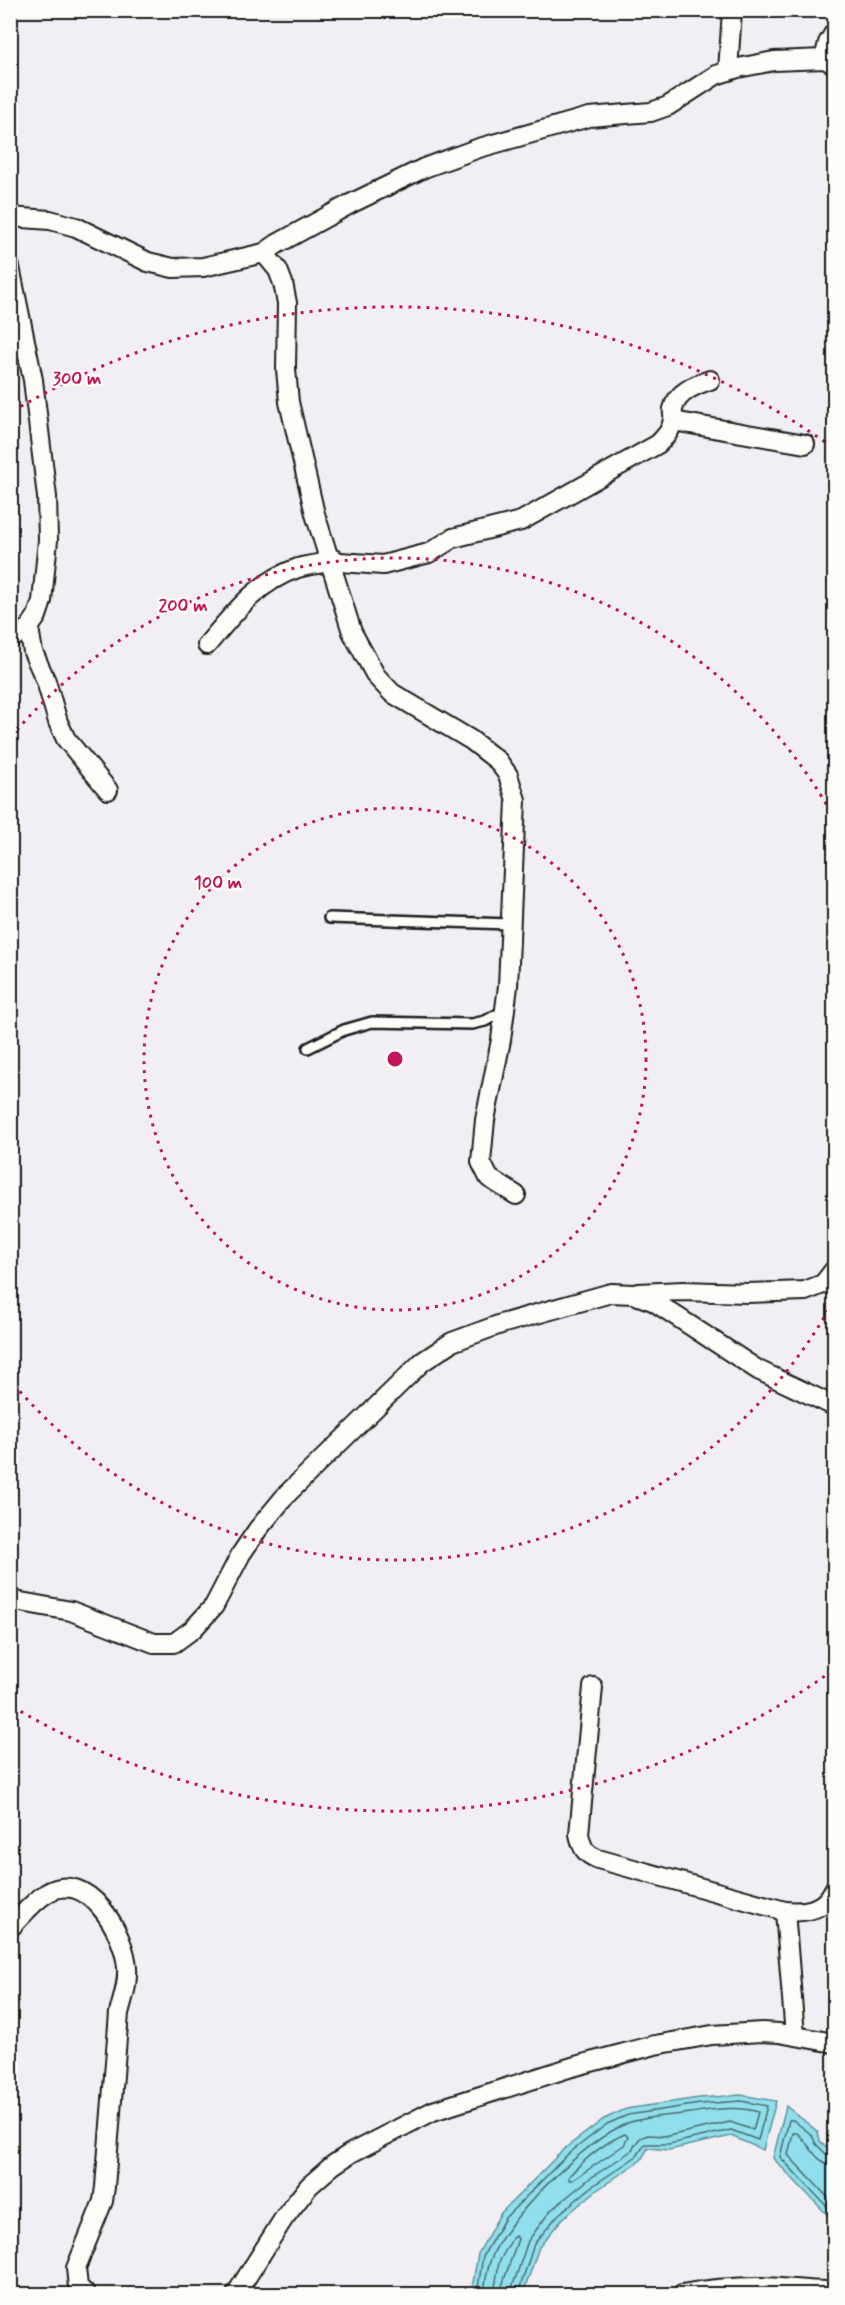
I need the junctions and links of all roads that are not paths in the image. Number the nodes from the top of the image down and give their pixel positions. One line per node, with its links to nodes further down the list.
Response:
1 (732, 10): 4 (street)
2 (834, 33): 3 (street)
3 (829, 61): 4 (street)
4 (728, 71): 6 (street)
5 (10, 217): 6 (street)
6 (264, 254): 11 (street)
7 (10, 267): 12 (street)
8 (710, 381): 9 (street)
9 (673, 421): 10 (street); 11 (street)
10 (805, 444)
11 (329, 560): 14 (street); 17 (street)
12 (29, 628): 13 (street); 15 (street)
13 (10, 639)
14 (207, 645)
15 (108, 790)
16 (330, 918): 17 (lane)
17 (510, 924): 18 (street)
18 (504, 1011): 19 (lane); 20 (street)
19 (308, 1048)
20 (516, 1195)
21 (834, 1270): 22 (street)
22 (633, 1294): 23 (street); 24 (street)
23 (834, 1406)
24 (10, 1600)
25 (593, 1687): 27 (street)
26 (834, 1889): 27 (street)
27 (785, 1911): 29 (street)
28 (10, 1928): 32 (street)
29 (795, 2036): 30 (street); 33 (street)
30 (834, 2043)
31 (834, 2291): 34 (street)
32 (86, 2295)
33 (236, 2295)
34 (682, 2295)

